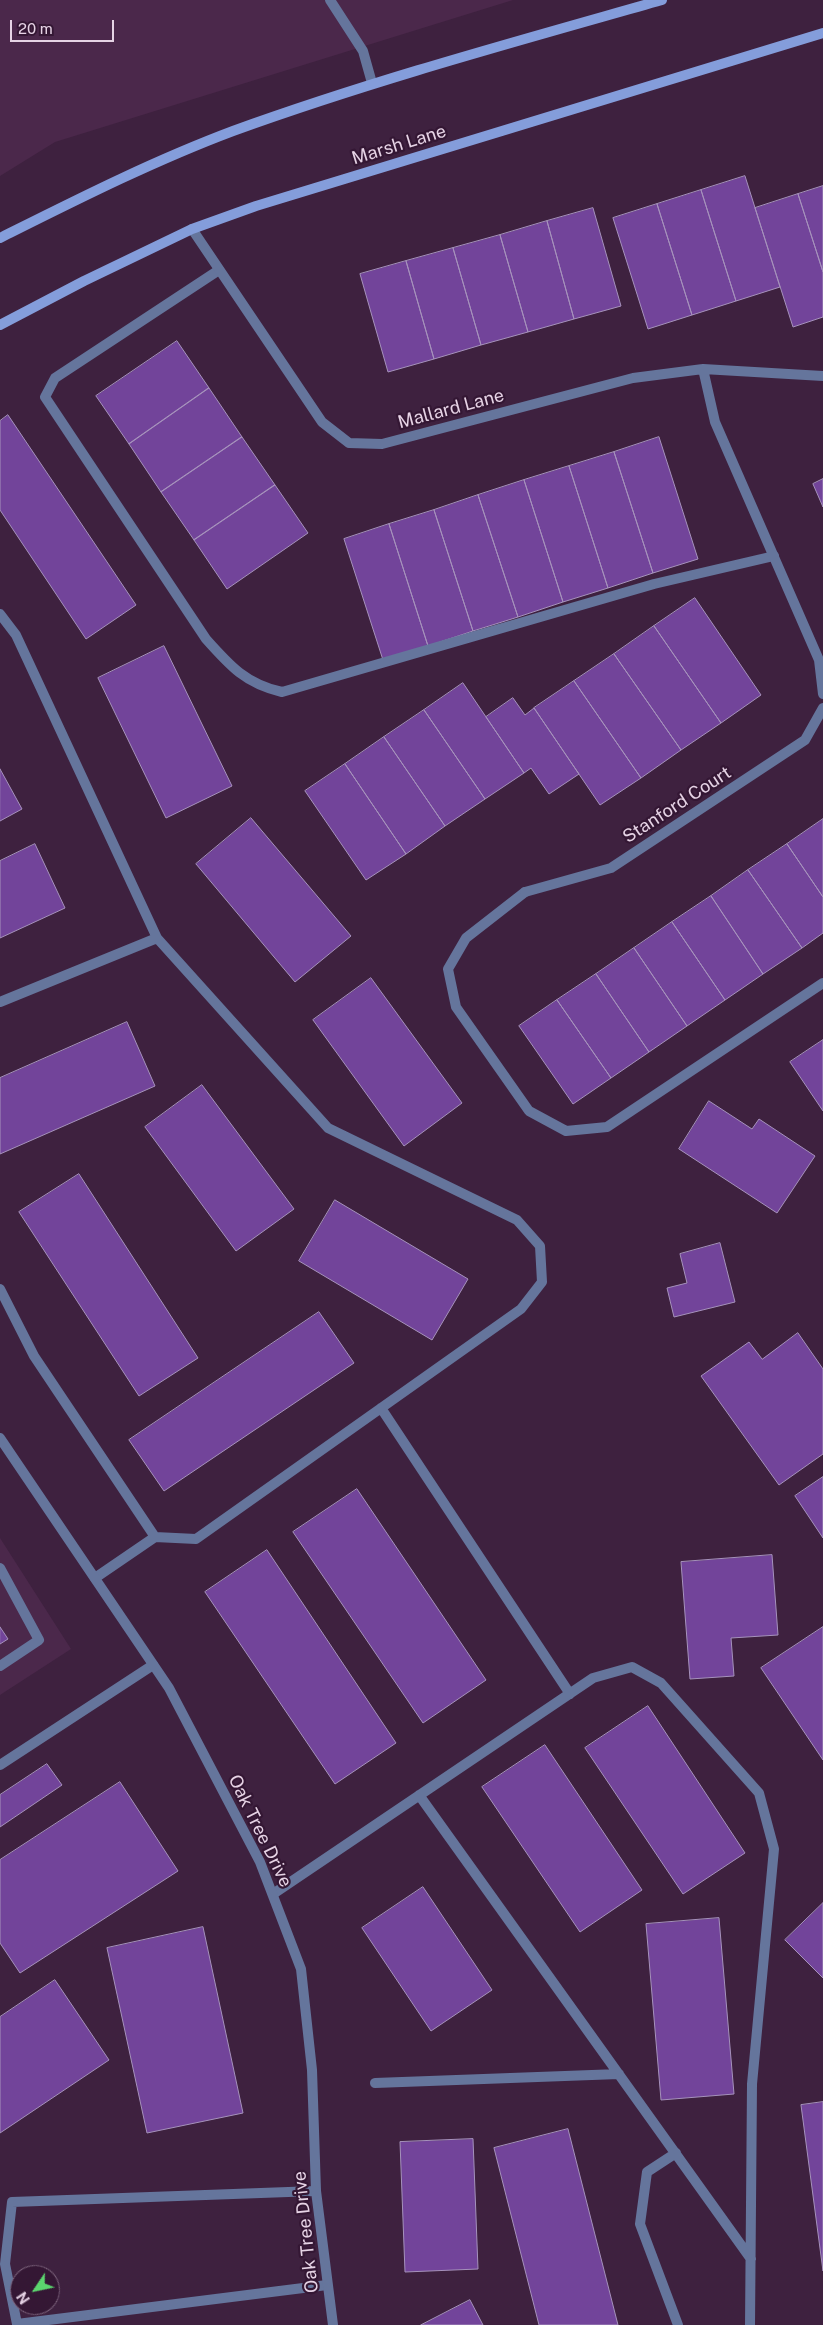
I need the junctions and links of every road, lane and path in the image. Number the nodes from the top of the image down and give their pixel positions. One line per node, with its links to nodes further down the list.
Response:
1 (330, 0): 4 (street)
2 (662, 0): 4 (main road)
3 (823, 33): 5 (main road, Marsh Lane)
4 (372, 83): 6 (main road)
5 (192, 229): 7 (street, Mallard Lane); 8 (main road, Marsh Lane)
6 (0, 238)
7 (219, 270): 9 (street, Mallard Lane); 11 (street)
8 (0, 326)
9 (703, 368): 10 (street, Mallard Lane); 11 (street)
10 (823, 376)
11 (774, 556): 13 (street)
12 (0, 614): 15 (street)
13 (823, 694)
14 (823, 708): 16 (street, Stanford Court)
15 (158, 938): 17 (street); 19 (street)
16 (823, 982)
17 (0, 1002)
18 (0, 1289): 21 (street)
19 (381, 1408): 21 (street); 26 (street)
20 (0, 1438): 23 (street, Oak Tree Drive)
21 (155, 1537): 23 (street)
22 (0, 1568): 25 (street)
23 (95, 1578): 24 (street, Oak Tree Drive)
24 (153, 1665): 27 (street); 29 (street, Oak Tree Drive)
25 (0, 1666)
26 (570, 1694): 28 (street); 34 (street)
27 (0, 1765)
28 (419, 1795): 29 (street); 30 (street)
29 (273, 1894): 33 (street, Oak Tree Drive)
30 (620, 2074): 31 (street); 32 (street)
31 (375, 2083)
32 (676, 2153): 34 (street); 37 (street)
33 (316, 2191): 35 (street, Oak Tree Drive); 35 (street)
34 (751, 2259): 38 (street)
35 (327, 2285): 36 (street, Oak Tree Drive)
36 (333, 2325)
37 (678, 2325)
38 (750, 2325)

